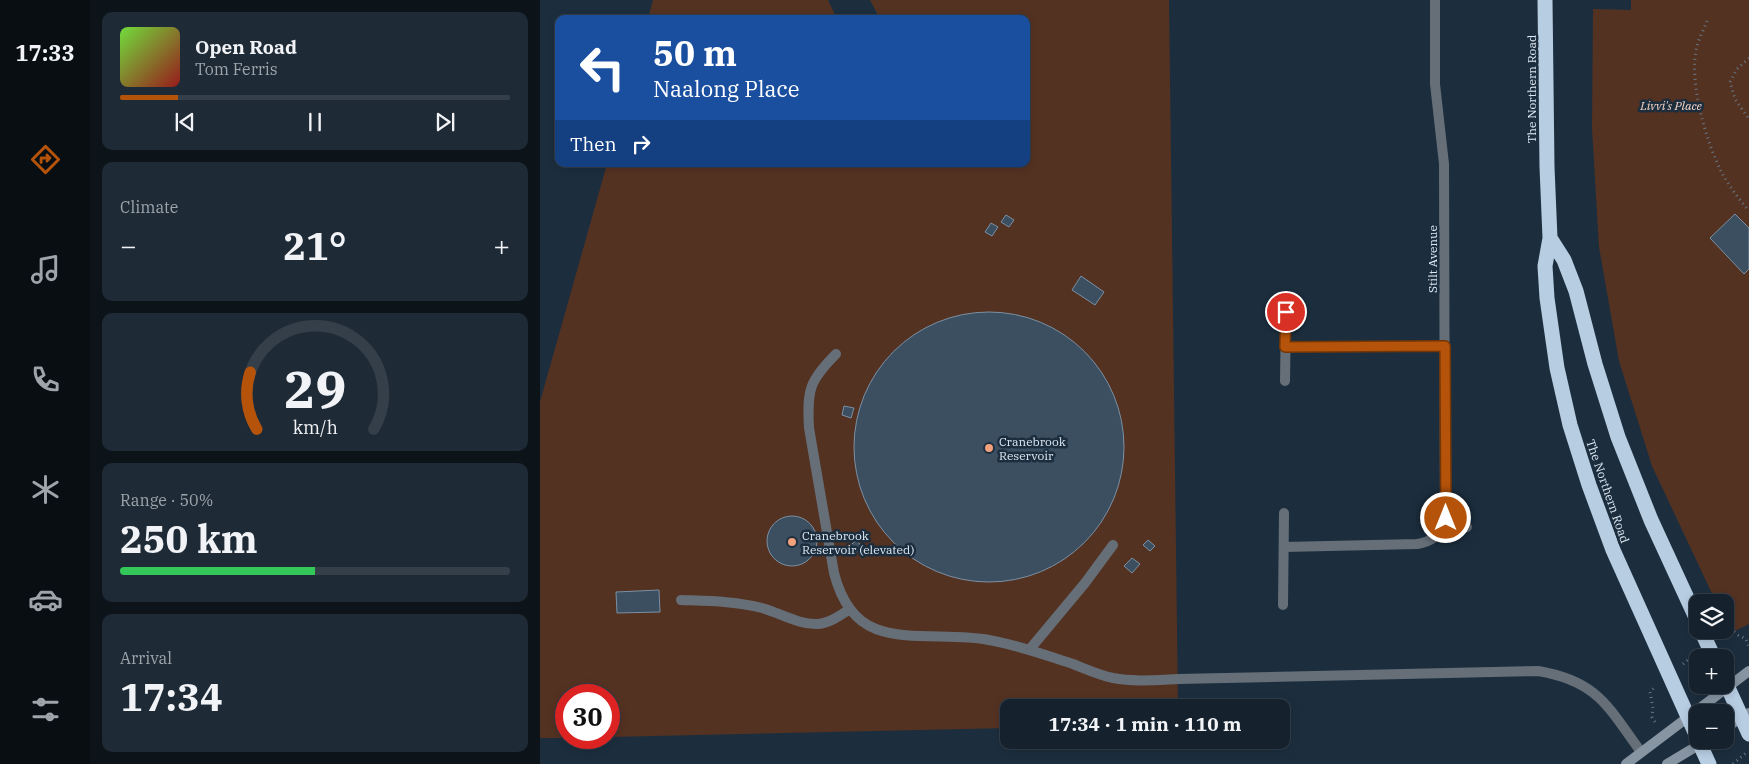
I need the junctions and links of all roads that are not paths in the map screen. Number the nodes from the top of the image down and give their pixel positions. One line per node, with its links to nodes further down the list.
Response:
1 (1435, 0): 5 (street, Stilt Avenue)
2 (1545, 0): 3 (highway, The Northern Road)
3 (1550, 238): 15 (highway, The Northern Road); 24 (highway, The Northern Road)
4 (1286, 312): 6 (street)
5 (1445, 346): 6 (street); 10 (street, Stilt Avenue)
6 (1285, 347): 8 (street)
7 (836, 354): 17 (street)
8 (1285, 381)
9 (1284, 513): 13 (street)
10 (1446, 518): 11 (street); 13 (street)
11 (1467, 527)
12 (1113, 545): 18 (street)
13 (1284, 546): 16 (street)
14 (681, 600): 17 (street)
15 (1689, 602)
16 (1283, 605)
17 (850, 609): 18 (street)
18 (1030, 649): 29 (street)
19 (1749, 671): 20 (street)
20 (1734, 679)
21 (1714, 694): 24 (street)
22 (1732, 694): 23 (highway)
23 (1745, 716): 25 (street); 26 (highway)
24 (1688, 717): 29 (street)
25 (1734, 723)
26 (1749, 734)
27 (1689, 749): 31 (street)
28 (1704, 749): 32 (highway, The Northern Road)
29 (1641, 752): 30 (street)
30 (1626, 764)
31 (1667, 764)
32 (1709, 764)

